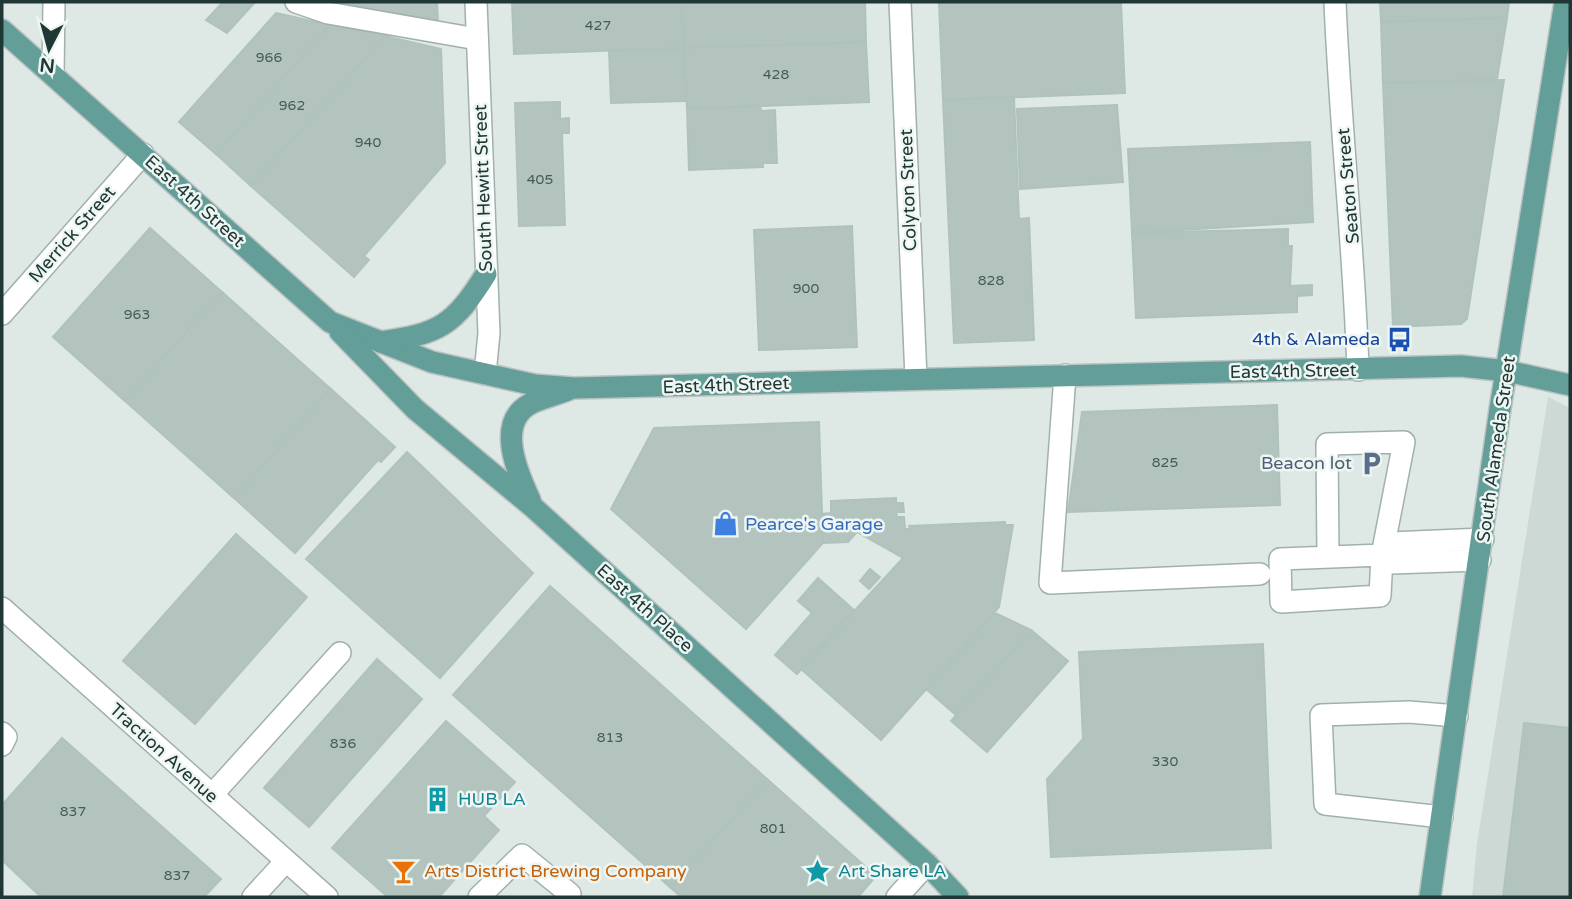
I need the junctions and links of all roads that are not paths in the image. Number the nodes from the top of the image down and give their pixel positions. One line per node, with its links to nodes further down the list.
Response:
1 (54, 2): 9 (street)
2 (296, 2): 8 (street)
3 (475, 2): 8 (street, South Hewitt Street)
4 (900, 2): 19 (street, Colyton Street)
5 (1335, 2): 15 (street, Seaton Street)
6 (1565, 2): 16 (main road, South Alameda Street)
7 (2, 30): 9 (main road, East 4th Street)
8 (477, 39): 11 (street, South Hewitt Street)
9 (53, 75): 10 (main road, East 4th Street)
10 (143, 154): 12 (street, Merrick Street); 13 (main road, East 4th Street)
11 (486, 274): 14 (main road); 17 (street, South Hewitt Street)
12 (2, 314)
13 (330, 323): 14 (main road, East 4th Street); 22 (main road, East 4th Place)
14 (376, 343): 17 (main road, East 4th Street)
15 (1358, 370): 16 (main road, East 4th Street); 18 (main road, East 4th Street)
16 (1507, 371): 20 (main road, East 4th Street); 23 (main road, South Alameda Street)
17 (485, 374): 21 (main road, East 4th Street)
18 (1065, 375): 19 (main road, East 4th Street); 26 (street)
19 (916, 378): 21 (main road, East 4th Street)
20 (1570, 385)
21 (574, 388): 22 (main road)
22 (534, 508): 35 (main road, East 4th Place)
23 (1482, 550): 24 (street); 29 (main road, South Alameda Street)
24 (1382, 555): 25 (street); 25 (street); 25 (street)
25 (1328, 557)
26 (1260, 574)
27 (2, 608): 32 (street, Traction Avenue)
28 (341, 653): 32 (street)
29 (1457, 716): 33 (main road, South Alameda Street); 33 (street)
30 (2, 733): 31 (street)
31 (2, 745)
32 (212, 795): 34 (street, Traction Avenue)
33 (1442, 817): 42 (main road, South Alameda Street)
34 (286, 861): 36 (street); 37 (street, Traction Avenue)
35 (927, 864): 40 (street); 41 (main road, East 4th Place)
36 (253, 897)
37 (327, 897)
38 (479, 897): 39 (street)
39 (568, 897)
40 (897, 897)
41 (958, 897)
42 (1430, 897)

